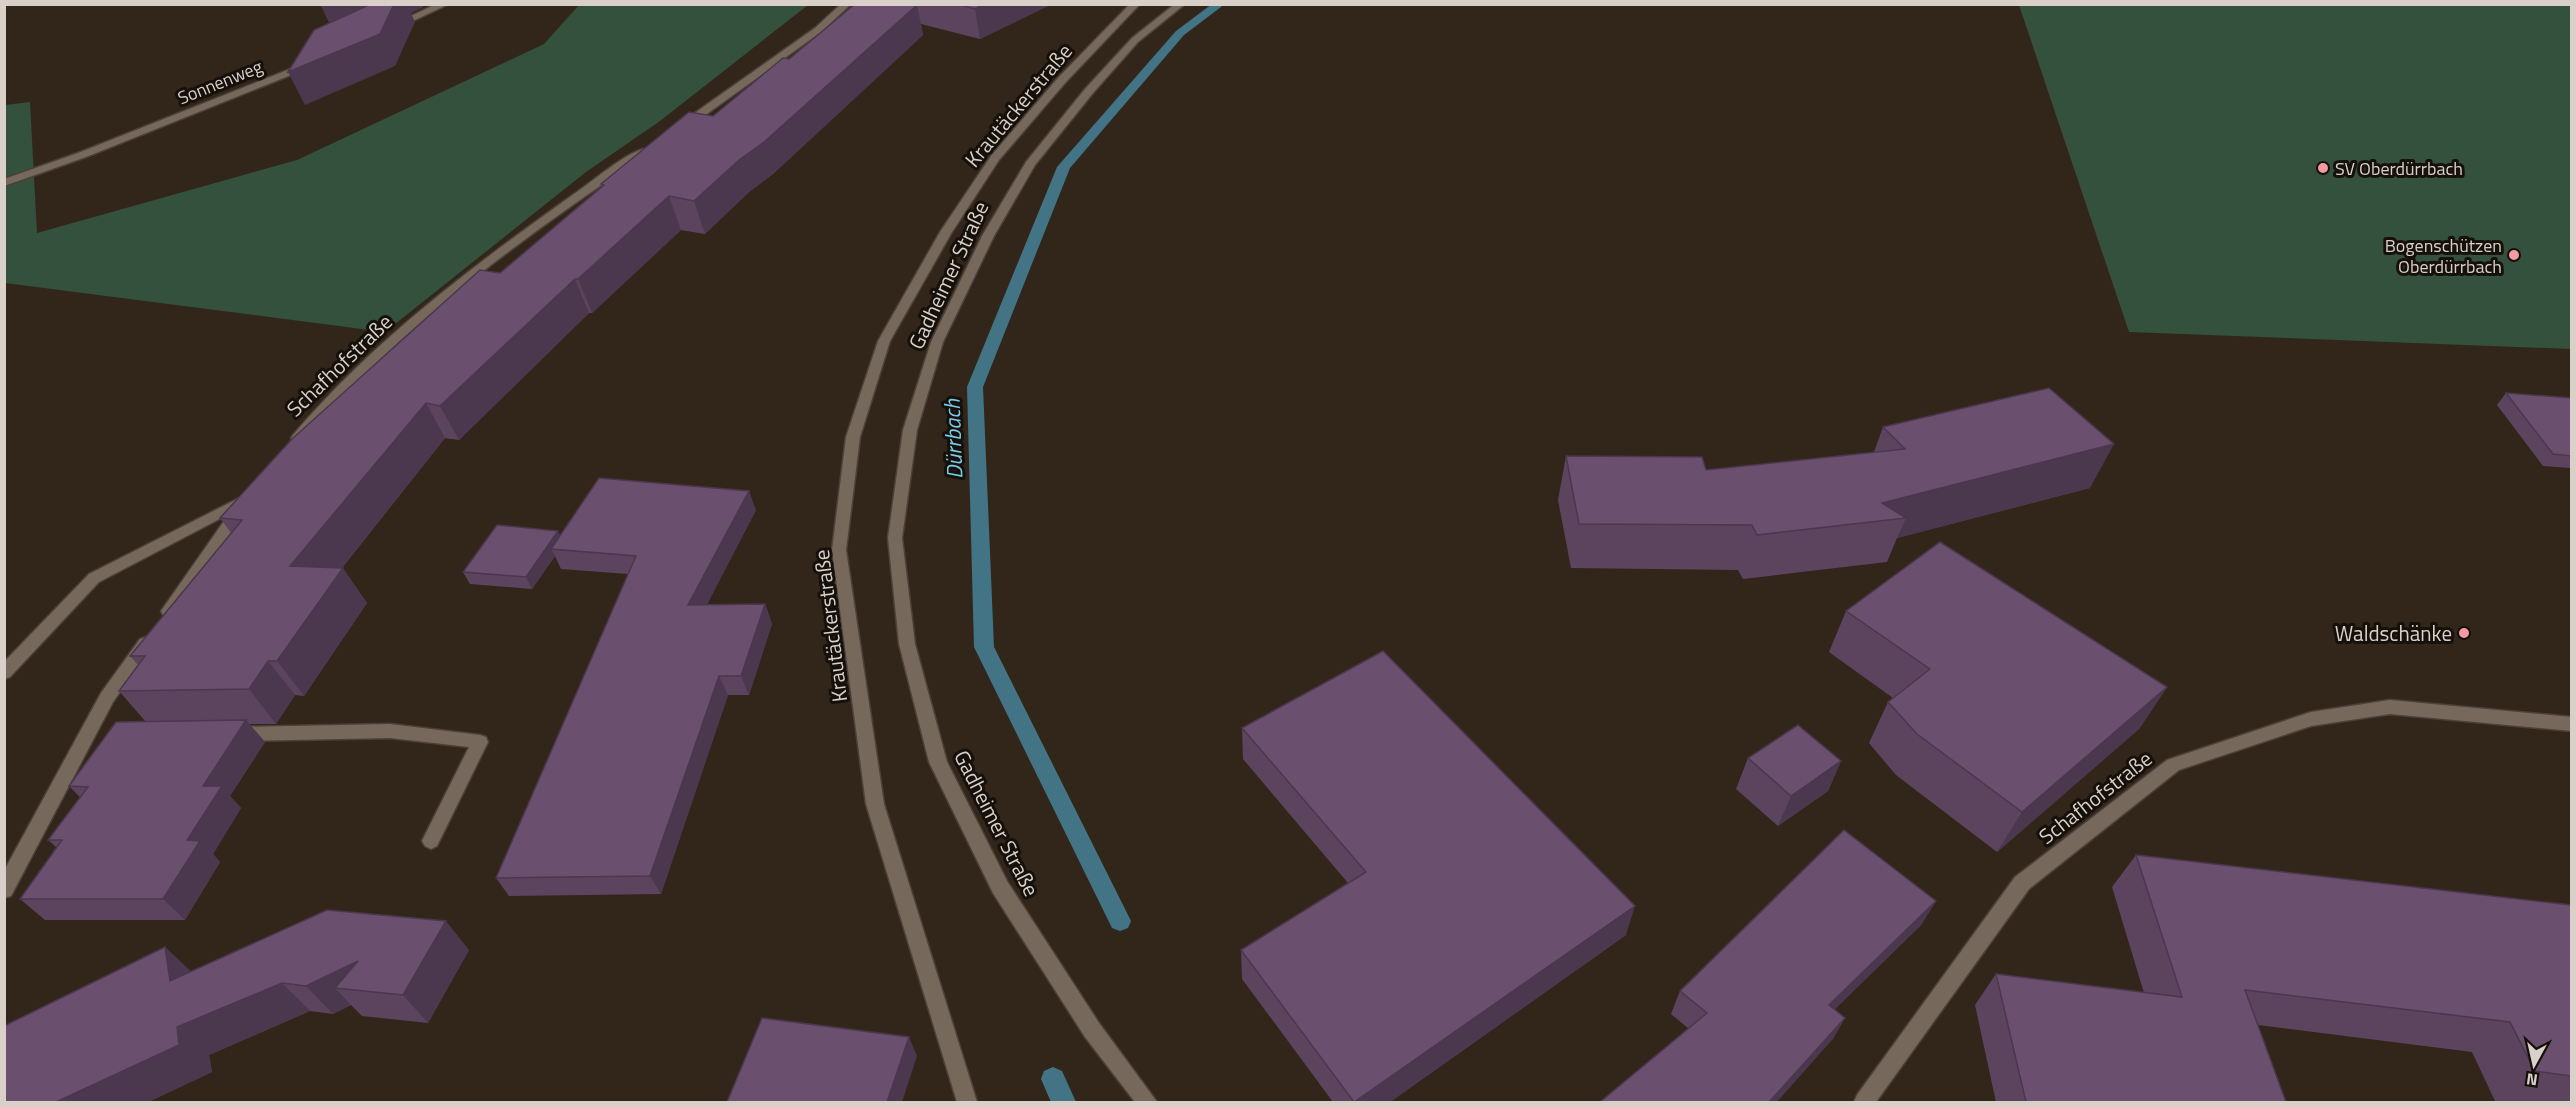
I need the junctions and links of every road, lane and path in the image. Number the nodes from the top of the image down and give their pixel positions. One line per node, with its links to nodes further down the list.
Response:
1 (445, 4): 5 (street)
2 (847, 4): 7 (street)
3 (1136, 4): 18 (street, Krautäckerstraße)
4 (1181, 4): 19 (street, Gadheimer Straße)
5 (381, 32)
6 (322, 60): 9 (street, Sonnenweg)
7 (671, 134)
8 (651, 147): 10 (street, Schafhofstraße)
9 (4, 183)
10 (285, 453)
11 (4, 673): 14 (street)
12 (2571, 724): 20 (street, Schafhofstraße)
13 (216, 734): 16 (street)
14 (86, 736): 15 (street); 17 (street)
15 (107, 736)
16 (431, 841)
17 (4, 890)
18 (967, 1102)
19 (1147, 1102)
20 (1864, 1102)

